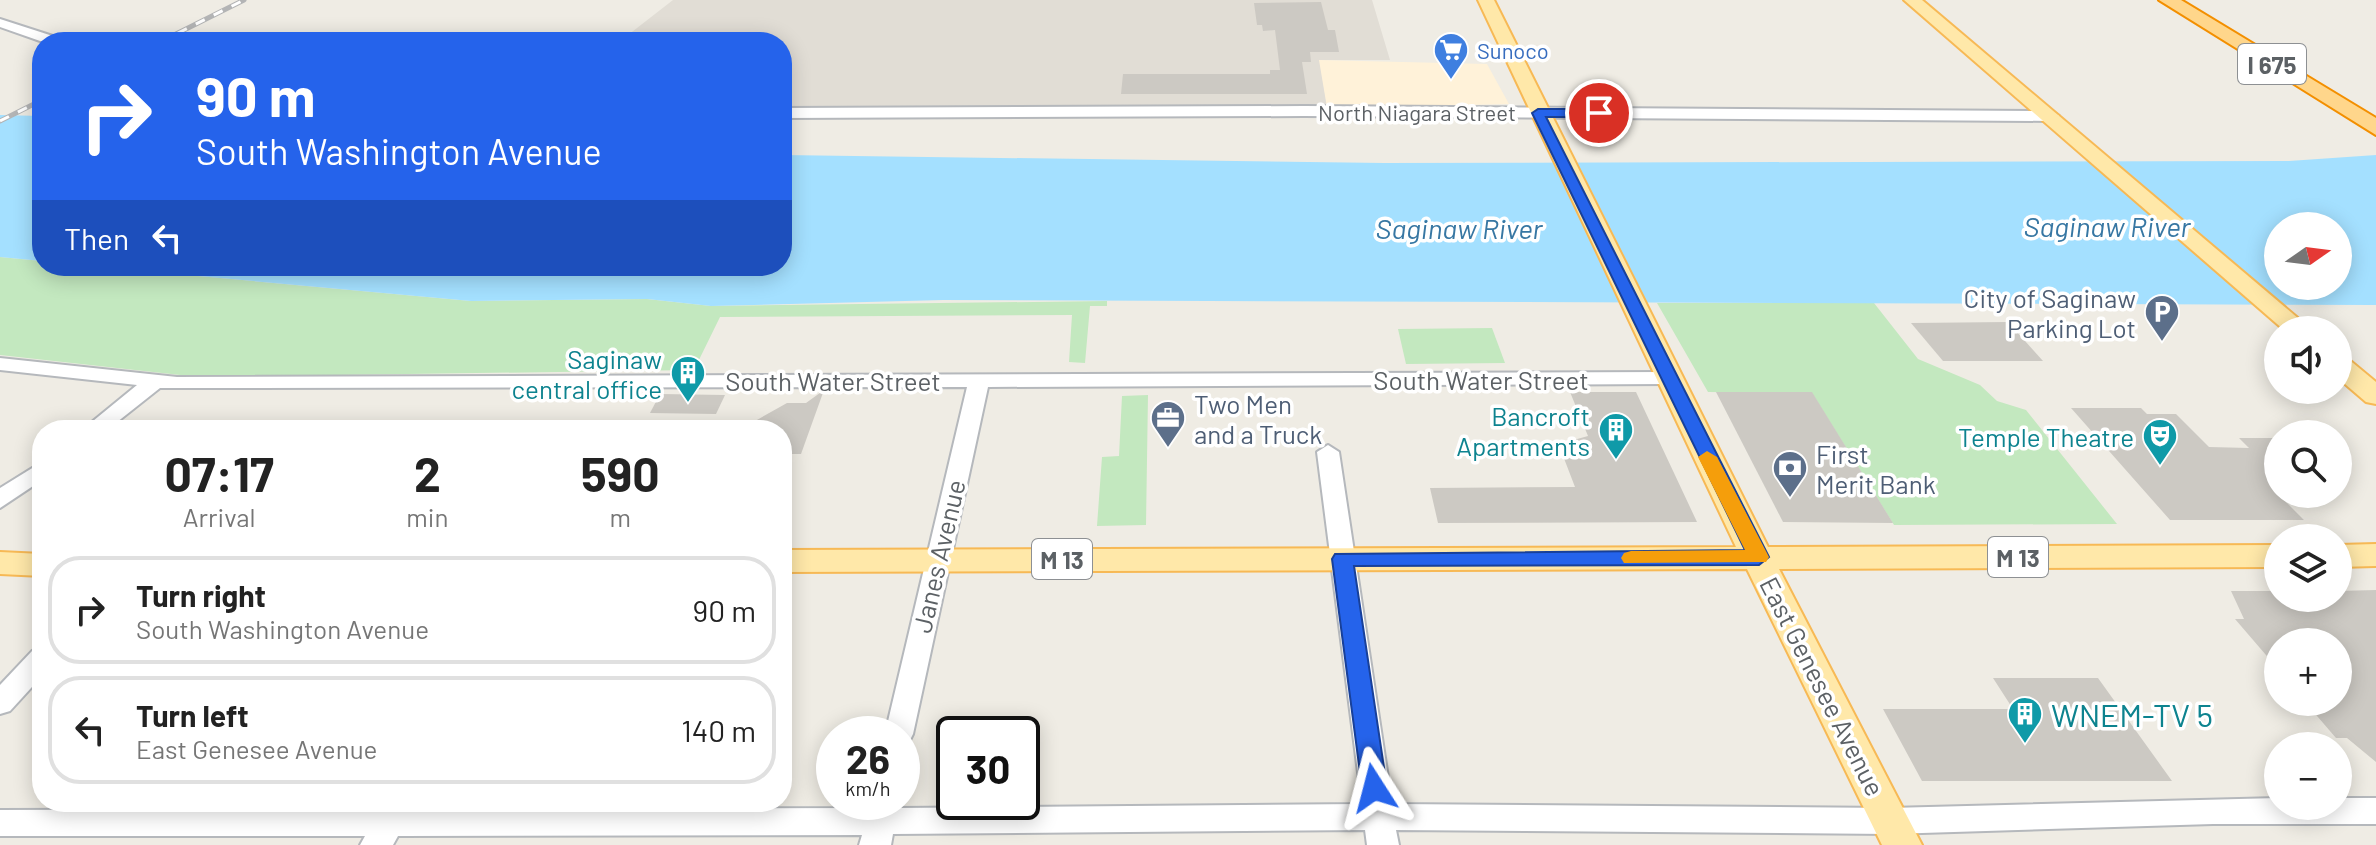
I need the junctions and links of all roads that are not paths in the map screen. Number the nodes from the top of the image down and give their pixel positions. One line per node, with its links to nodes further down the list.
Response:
1 (1486, 0): 8 (main road, East Genesee Avenue)
2 (1912, 0): 10 (main road)
3 (2168, 0): 11 (highway, I 675)
4 (2188, 0): 9 (highway, I 675)
5 (0, 23): 6 (street)
6 (32, 34)
7 (792, 113): 8 (street, North Niagara Street)
8 (1538, 113): 10 (street, North Niagara Street); 15 (main road, East Genesee Avenue)
9 (2376, 114)
10 (2051, 116): 12 (main road)
11 (2376, 128)
12 (2283, 316)
13 (0, 364): 17 (street, South Water Street)
14 (2352, 376): 18 (main road)
15 (1667, 378): 16 (street, South Water Street); 26 (main road, East Genesee Avenue)
16 (979, 379): 17 (street, South Water Street); 28 (street, Janes Avenue)
17 (155, 381): 19 (street)
18 (2376, 396)
19 (106, 420)
20 (1328, 452): 27 (street)
21 (32, 476): 22 (street)
22 (0, 500)
23 (2376, 555): 25 (main road)
24 (2264, 556): 26 (main road, M 13)
25 (2352, 556)
26 (1759, 557): 27 (main road, M 13); 40 (main road, East Genesee Avenue)
27 (1342, 559): 28 (main road, M 13); 39 (street)
28 (936, 560): 29 (main road, M 13); 34 (street, Janes Avenue)
29 (792, 561)
30 (0, 563): 31 (main road)
31 (32, 565)
32 (32, 669): 33 (street)
33 (0, 703)
34 (903, 716)
35 (2376, 811): 40 (street)
36 (880, 822): 38 (street); 39 (street)
37 (0, 823): 38 (street)
38 (389, 823)
39 (1381, 831): 40 (street)
40 (1896, 833)

